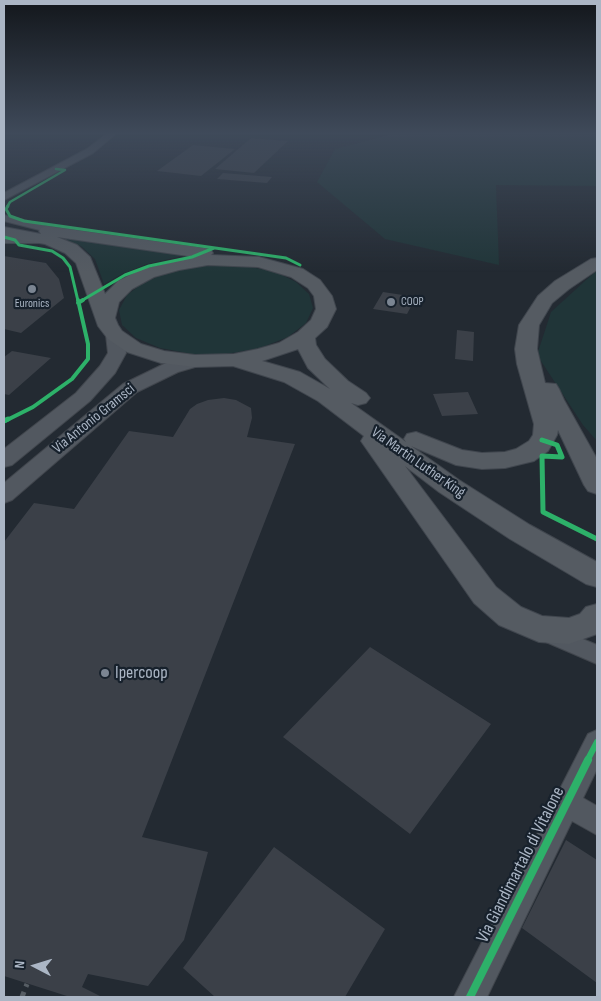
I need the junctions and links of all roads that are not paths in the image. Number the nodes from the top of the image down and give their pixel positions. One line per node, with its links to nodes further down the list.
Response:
1 (38, 179): 2 (street)
2 (4, 197)
3 (4, 218): 6 (street)
4 (4, 225): 6 (main road)
5 (4, 232): 6 (main road)
6 (54, 236): 7 (street); 8 (main road); 11 (main road)
7 (4, 240)
8 (240, 260): 11 (main road); 12 (main road)
9 (597, 263): 10 (main road)
10 (529, 325): 16 (main road); 17 (main road)
11 (110, 326): 14 (main road); 18 (street, Via Antonio Gramsci)
12 (305, 336): 13 (main road); 17 (main road, Via Martin Luther King)
13 (234, 360): 14 (main road); 15 (main road, Via Martin Luther King)
14 (195, 361): 21 (street, Via Antonio Gramsci)
15 (357, 420): 22 (main road, Via Martin Luther King); 26 (main road)
16 (573, 435): 19 (street); 20 (main road)
17 (416, 439): 22 (main road, Via Martin Luther King)
18 (4, 460)
19 (597, 464)
20 (597, 485)
21 (4, 495)
22 (527, 526): 23 (main road, Via Martin Luther King); 24 (main road, Via Martin Luther King)
23 (597, 554)
24 (597, 576)
25 (597, 616): 26 (main road)
26 (539, 629): 27 (street)
27 (597, 655)
28 (597, 744): 29 (street, Via Giandimartalo di Vitalone)
29 (568, 803): 30 (street); 31 (street, Via Giandimartalo di Vitalone)
30 (597, 822)
31 (470, 997)

